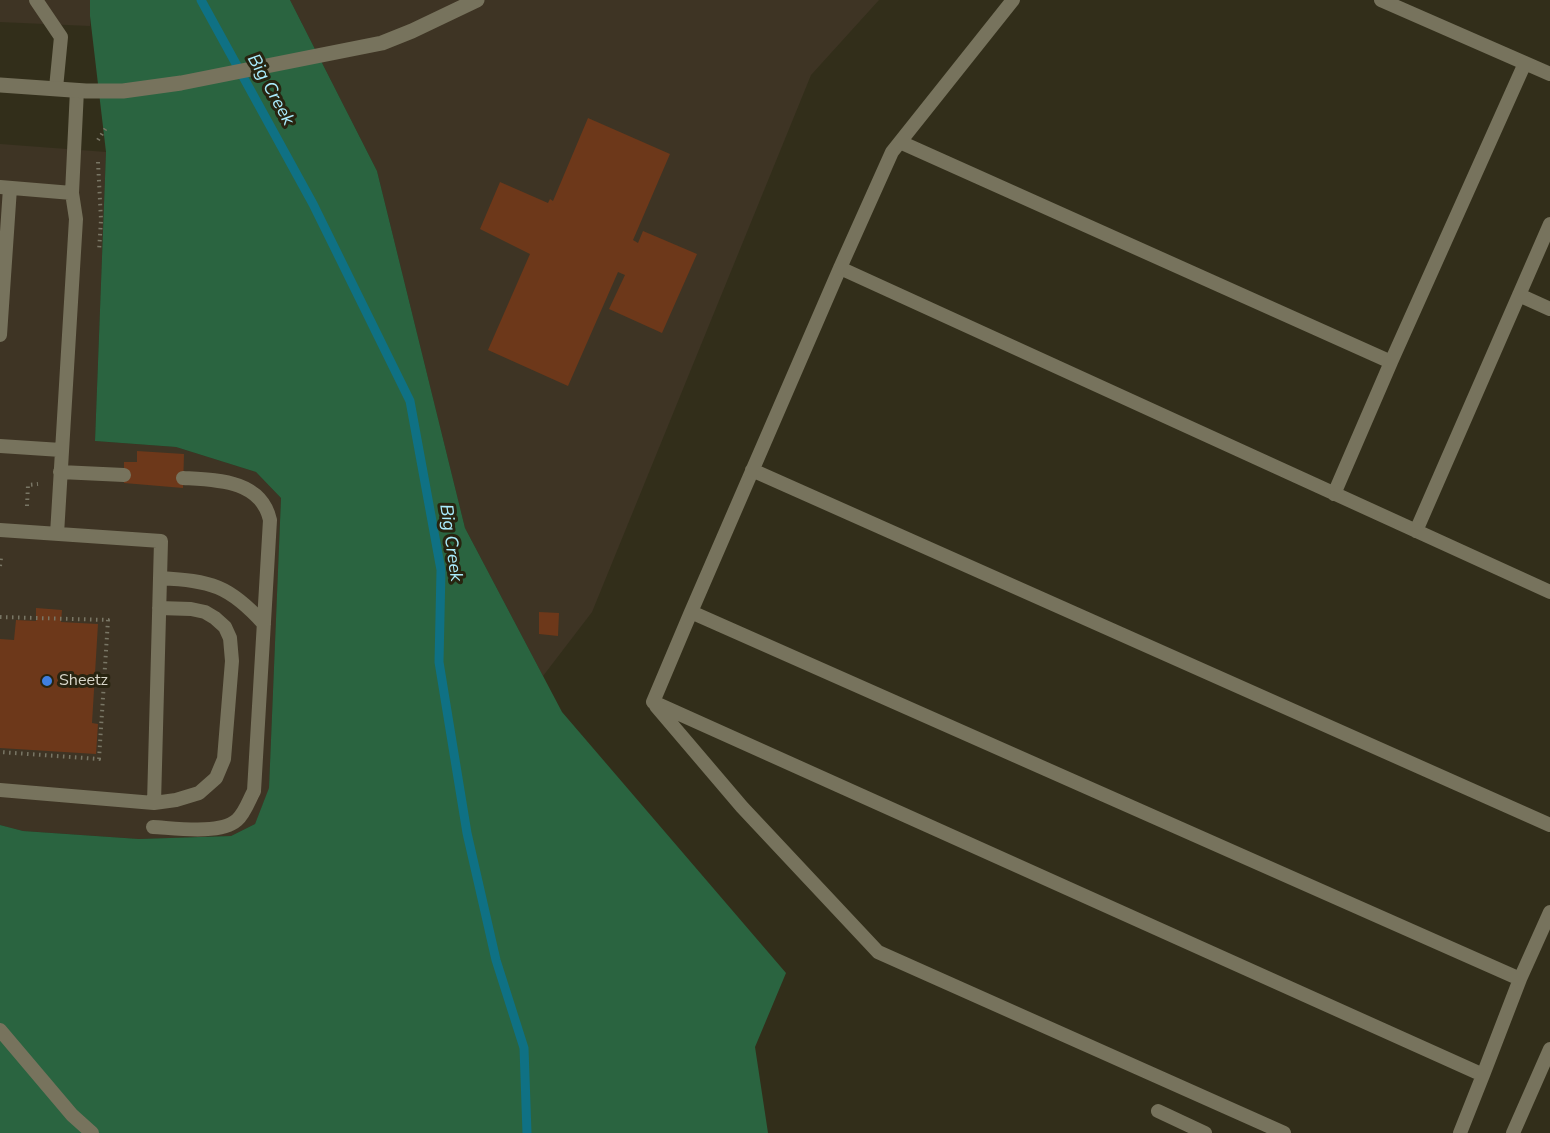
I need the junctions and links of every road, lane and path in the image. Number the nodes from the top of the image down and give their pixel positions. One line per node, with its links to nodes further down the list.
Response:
1 (36, 0): 8 (lane)
2 (477, 0): 9 (street)
3 (1013, 0): 10 (lane)
4 (1381, 0): 5 (lane)
5 (1525, 63): 6 (lane); 18 (lane)
6 (1550, 74)
7 (0, 85): 8 (street)
8 (56, 88): 9 (street)
9 (77, 90): 12 (lane)
10 (900, 142): 14 (lane); 18 (lane)
11 (5, 187): 12 (lane); 17 (lane)
12 (72, 193): 20 (lane)
13 (1550, 224): 15 (lane)
14 (840, 267): 21 (lane); 26 (lane)
15 (1519, 295): 16 (lane); 29 (lane)
16 (1550, 309)
17 (0, 335)
18 (1391, 362): 26 (lane)
19 (0, 446): 20 (lane)
20 (61, 450): 22 (lane)
21 (752, 470): 36 (lane); 43 (lane)
22 (60, 472): 23 (lane); 30 (lane)
23 (124, 475)
24 (183, 478): 38 (lane)
25 (42, 484): 27 (path)
26 (1334, 494): 29 (lane)
27 (27, 506)
28 (0, 530): 30 (lane)
29 (1416, 531): 34 (lane)
30 (57, 534): 33 (lane)
31 (1, 558): 32 (path)
32 (0, 566)
33 (160, 578): 35 (lane); 38 (lane)
34 (1550, 592)
35 (159, 608): 42 (lane); 42 (lane)
36 (690, 612): 39 (lane); 46 (lane)
37 (0, 617): 40 (path)
38 (264, 624): 44 (lane)
39 (653, 702): 49 (lane); 53 (lane)
40 (0, 752)
41 (0, 790): 42 (lane)
42 (154, 803)
43 (1550, 825)
44 (153, 826)
45 (1550, 912): 46 (lane)
46 (1520, 979): 49 (lane)
47 (0, 1030): 51 (lane)
48 (1550, 1049): 55 (lane)
49 (1483, 1075): 54 (lane)
50 (1158, 1111): 52 (lane)
51 (92, 1133)
52 (1205, 1133)
53 (1284, 1133)
54 (1460, 1133)
55 (1513, 1133)

